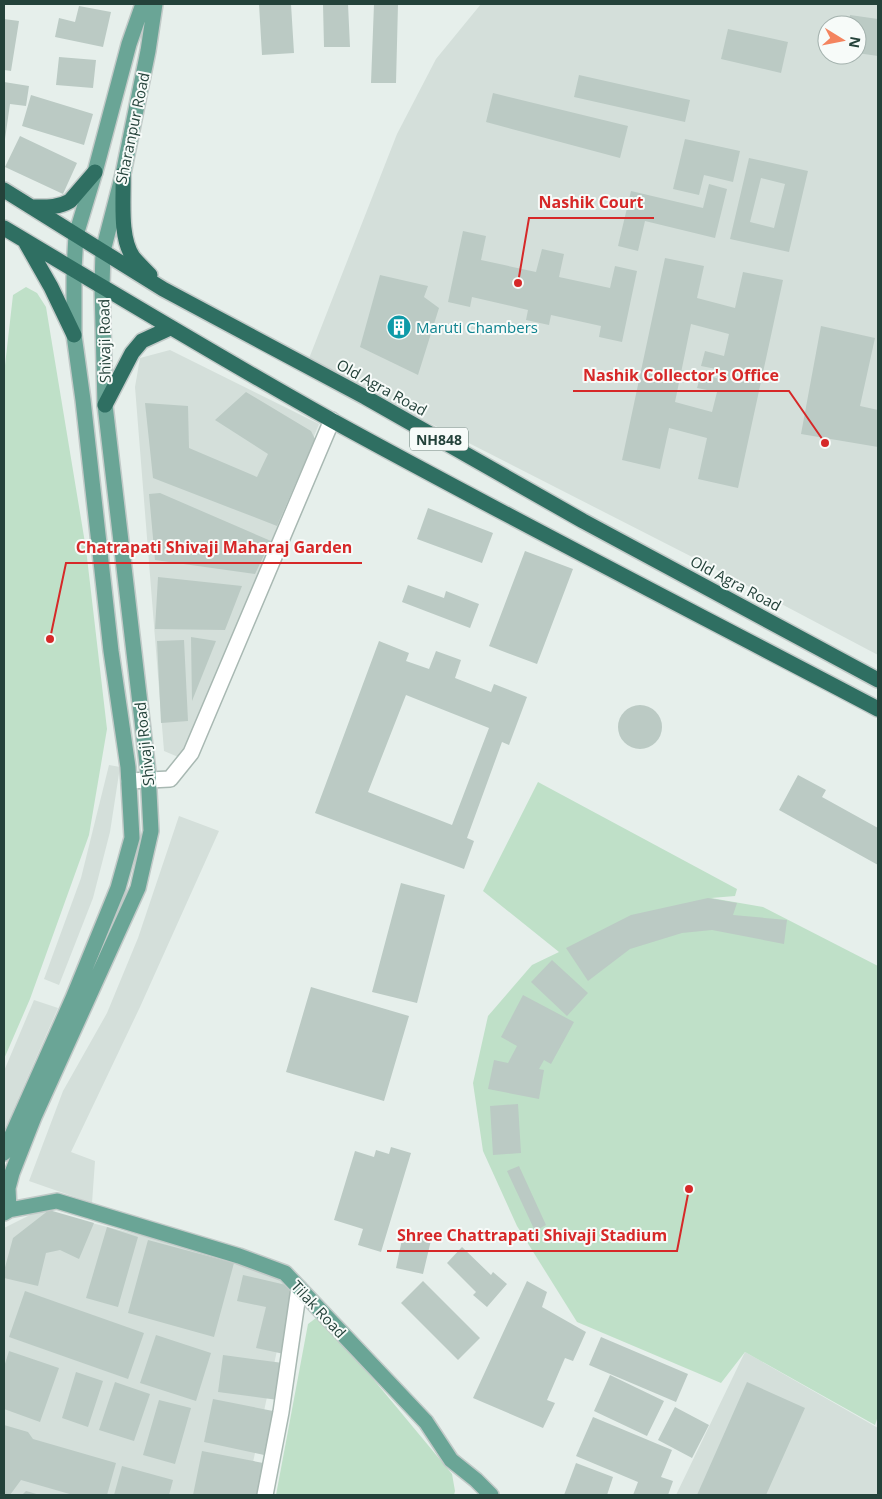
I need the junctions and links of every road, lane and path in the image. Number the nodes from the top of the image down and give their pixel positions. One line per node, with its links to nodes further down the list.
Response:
1 (143, 4): 3 (main road, Sharanpur Road)
2 (155, 4): 4 (main road, Sharanpur Road)
3 (95, 172): 6 (highway); 8 (main road, Sharanpur Road)
4 (123, 174): 10 (main road, Sharanpur Road); 13 (highway)
5 (4, 190): 6 (highway, Old Agra Road / NH848)
6 (32, 207): 8 (highway, Old Agra Road / NH848)
7 (4, 228): 9 (highway, NH848)
8 (76, 234): 10 (highway, Old Agra Road / NH848); 11 (main road, Shivaji Road)
9 (26, 242): 11 (highway, NH848); 15 (highway)
10 (103, 251): 12 (main road, Shivaji Road); 13 (highway, Old Agra Road / NH848)
11 (74, 270): 12 (highway, NH848); 15 (main road, Shivaji Road)
12 (102, 287): 14 (highway, NH848); 16 (main road, Shivaji Road)
13 (163, 289): 18 (highway, Old Agra Road / NH848)
14 (170, 328): 16 (highway); 17 (highway, NH848)
15 (74, 334): 21 (main road, Shivaji Road)
16 (105, 405): 20 (main road, Shivaji Road)
17 (332, 420): 19 (highway, NH848); 20 (street)
18 (878, 680)
19 (878, 709)
20 (149, 780): 21 (street); 23 (main road, Shivaji Road)
21 (129, 781): 22 (main road, Shivaji Road)
22 (4, 1153)
23 (6, 1211): 24 (main road, Tilak Road)
24 (299, 1288): 25 (main road, Tilak Road); 26 (street)
25 (476, 1480): 27 (main road); 28 (main road, Tilak Road)
26 (265, 1495)
27 (473, 1495)
28 (491, 1495)

